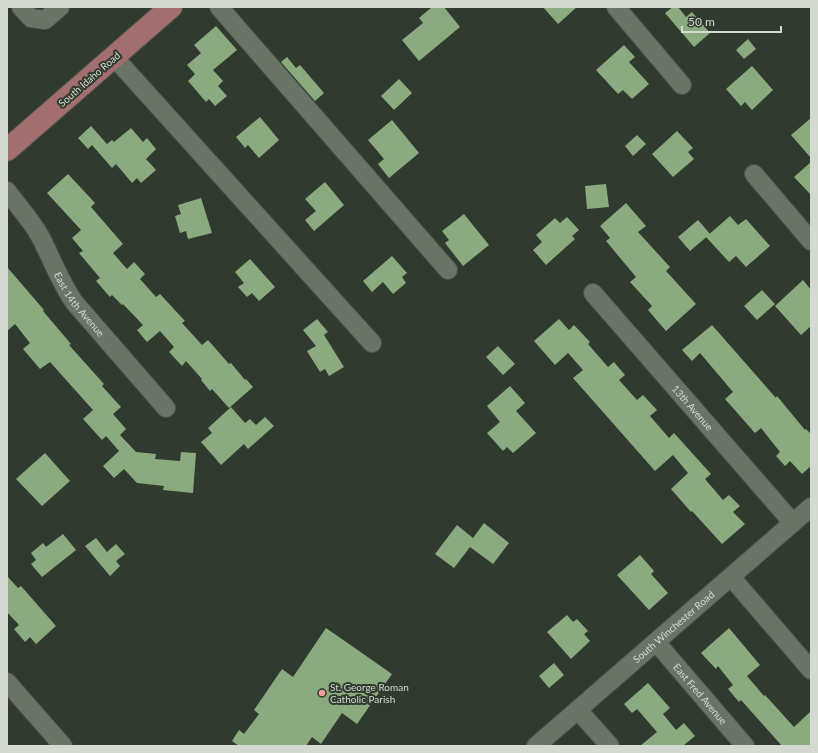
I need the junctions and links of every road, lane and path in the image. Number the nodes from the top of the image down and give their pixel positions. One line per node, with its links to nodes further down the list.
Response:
1 (21, 7): 2 (street)
2 (60, 7)
3 (171, 7): 6 (main road, South Idaho Road)
4 (219, 7): 12 (street)
5 (616, 7): 7 (street)
6 (114, 56): 8 (main road, South Idaho Road); 14 (street)
7 (682, 85)
8 (7, 150)
9 (754, 174): 11 (street)
10 (7, 191): 15 (street, East 14th Avenue)
11 (811, 241)
12 (448, 270)
13 (594, 293): 17 (street, 13th Avenue)
14 (372, 344)
15 (166, 408)
16 (811, 507): 17 (street, South Winchester Road)
17 (793, 523): 18 (street, South Winchester Road)
18 (731, 577): 19 (street, South Winchester Road); 20 (street)
19 (656, 642): 22 (street, South Winchester Road); 26 (street, East Fred Avenue)
20 (811, 670)
21 (7, 682): 23 (street)
22 (578, 710): 24 (street, South Winchester Road); 25 (street)
23 (63, 746)
24 (536, 746)
25 (610, 746)
26 (745, 746)

